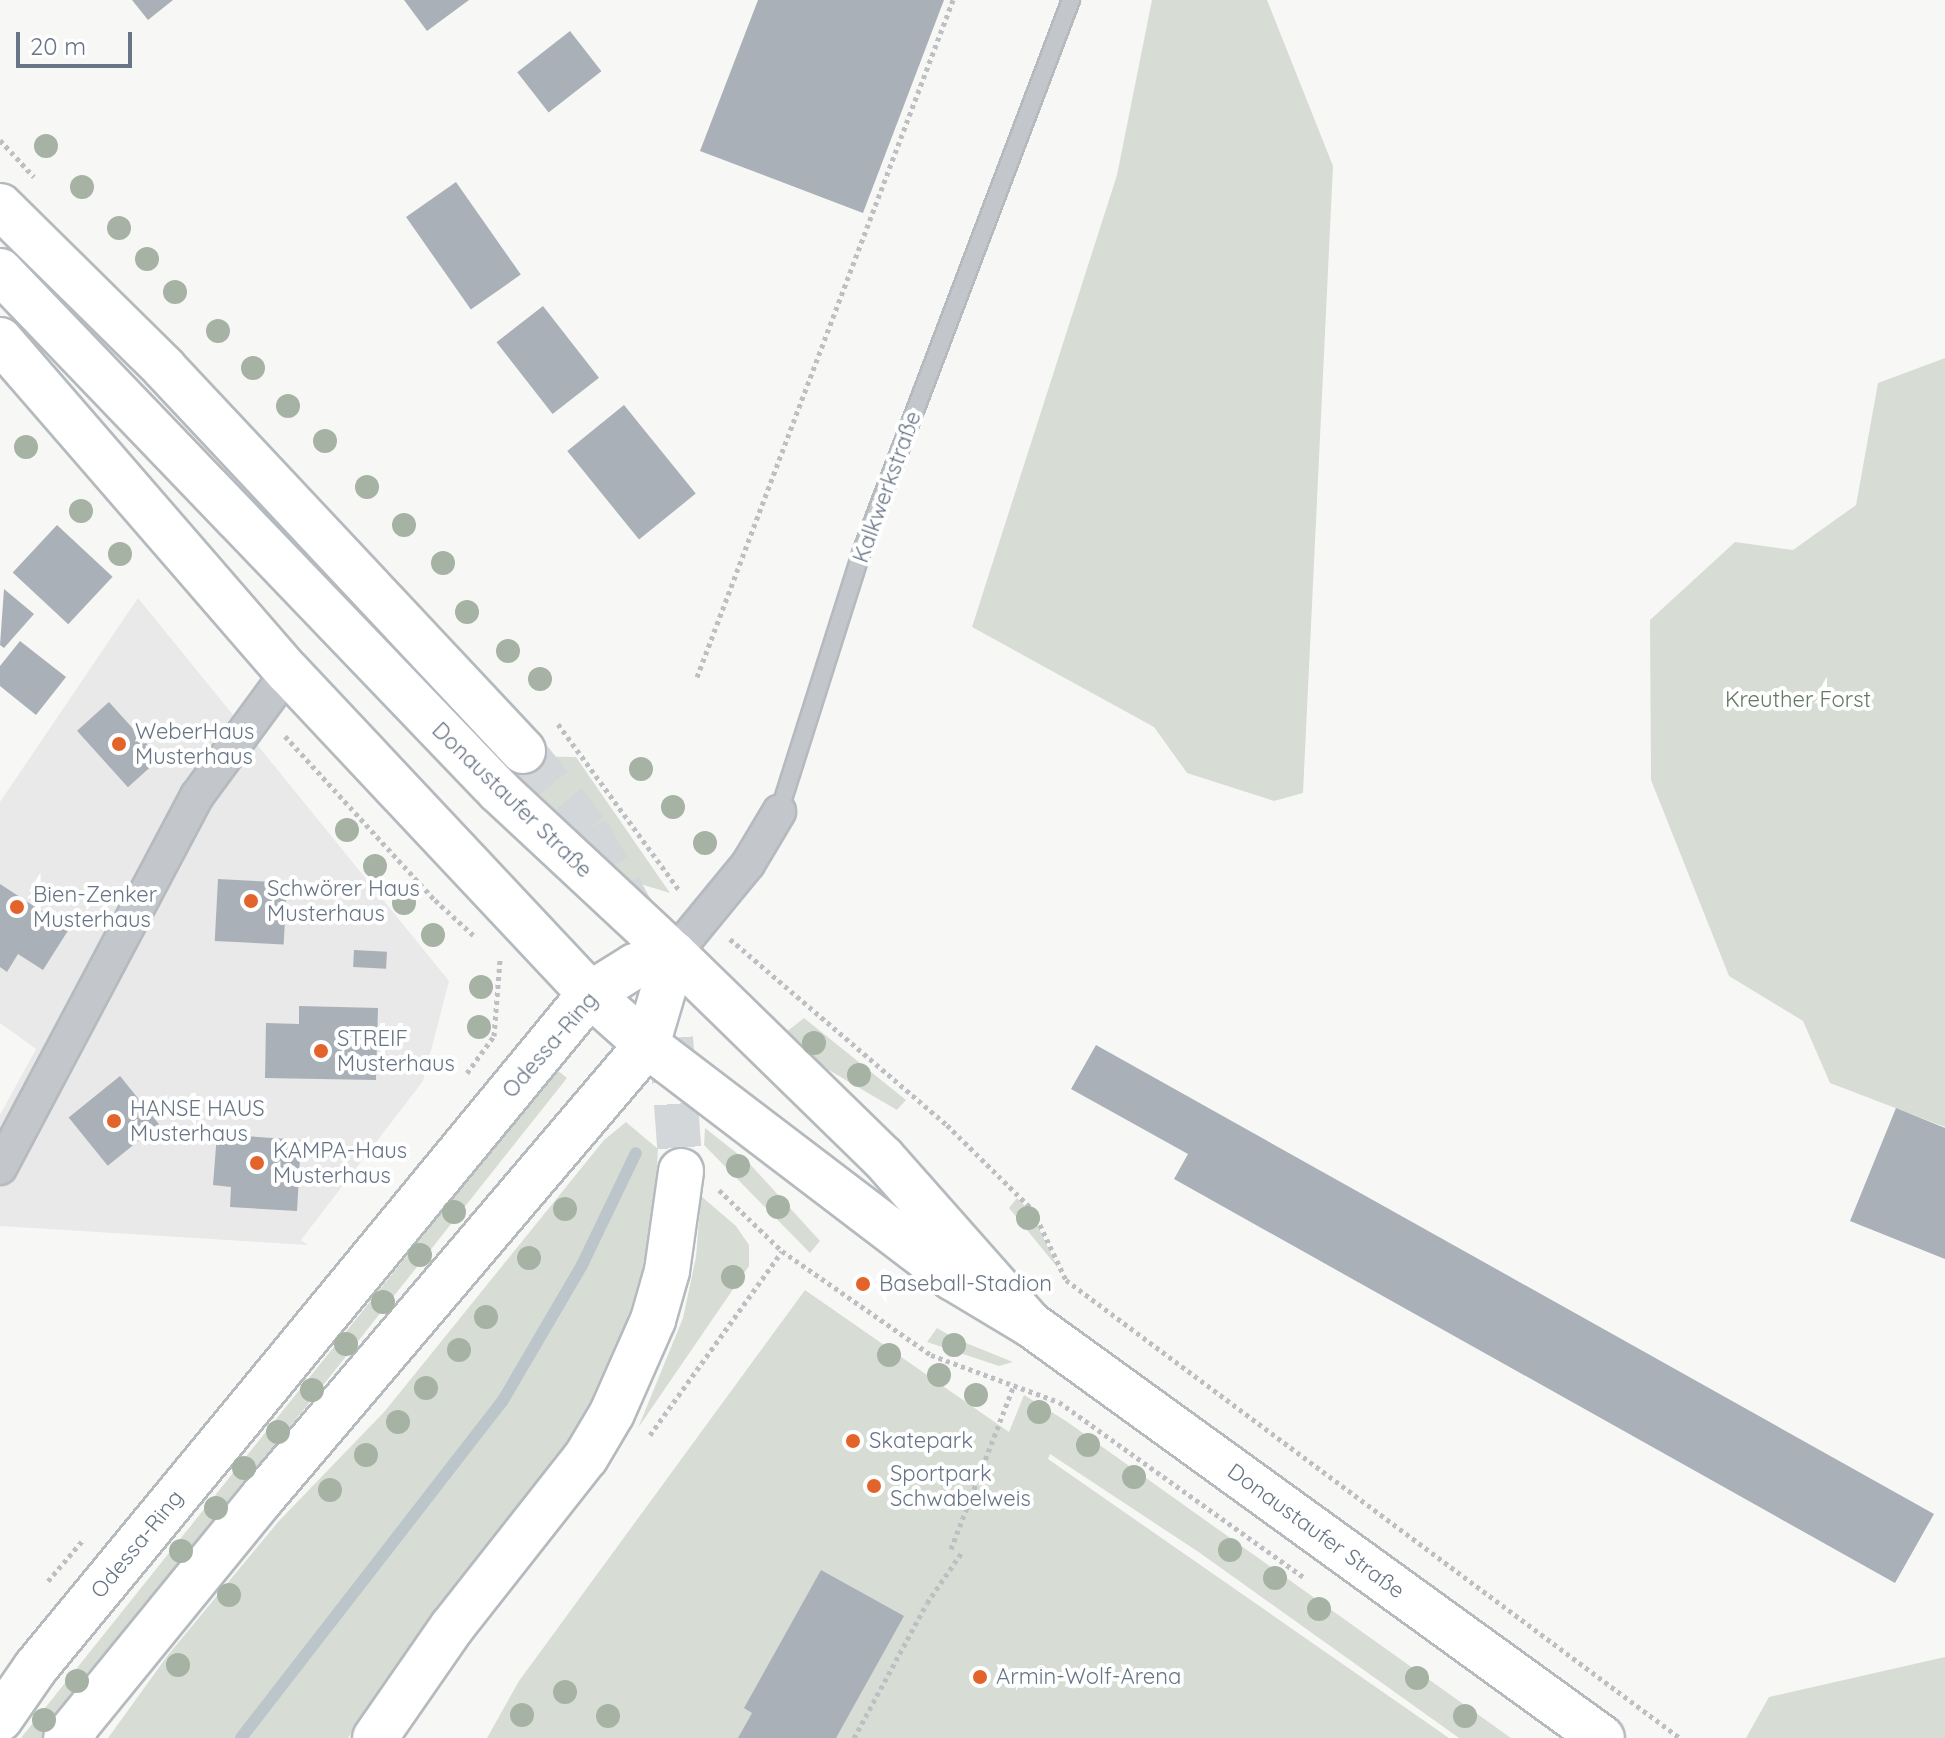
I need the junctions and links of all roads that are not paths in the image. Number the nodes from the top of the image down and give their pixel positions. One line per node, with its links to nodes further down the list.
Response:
1 (1071, 0): 7 (lane, Kalkwerkstraße)
2 (0, 206): 6 (main road)
3 (0, 271): 8 (main road, Donaustaufer Straße)
4 (0, 340): 5 (main road, Donaustaufer Straße)
5 (288, 672): 9 (main road, Donaustaufer Straße); 11 (street)
6 (523, 751)
7 (779, 812): 8 (street, Kalkwerkstraße)
8 (674, 954): 9 (main road, Odessa-Ring); 10 (main road); 13 (main road, Donaustaufer Straße)
9 (590, 994): 10 (main road, Donaustaufer Straße); 14 (main road, Odessa-Ring)
10 (647, 1045): 13 (main road, Donaustaufer Straße); 17 (main road)
11 (0, 1168)
12 (696, 1176): 18 (main road)
13 (1030, 1324): 19 (main road, Donaustaufer Straße)
14 (36, 1667): 15 (main road); 16 (main road, Odessa-Ring)
15 (0, 1696)
16 (0, 1719)
17 (71, 1734)
18 (375, 1738)
19 (1602, 1738)

